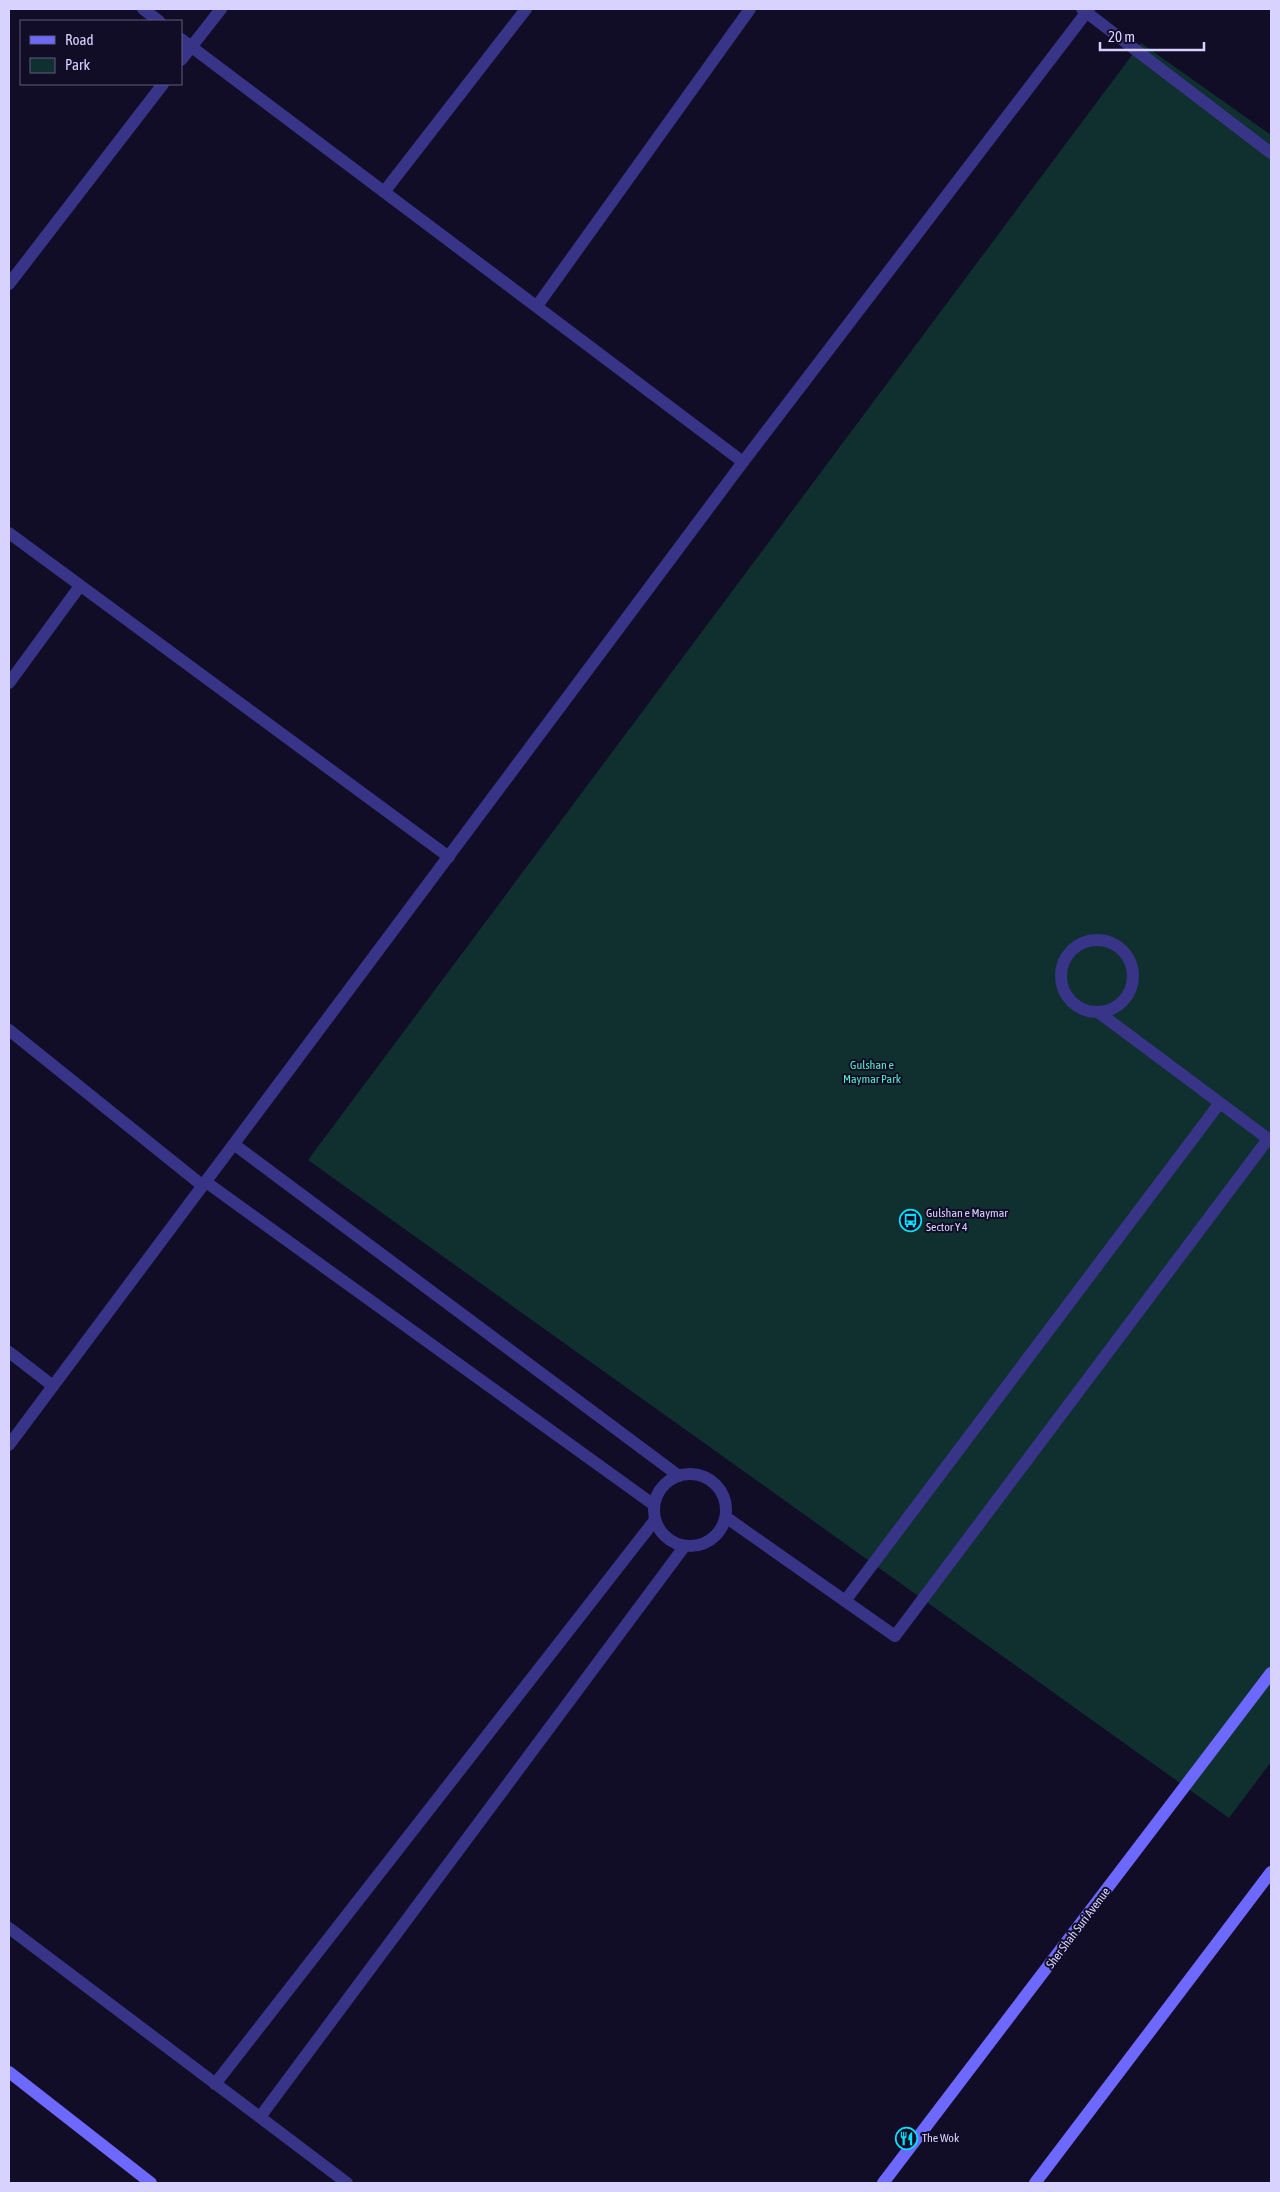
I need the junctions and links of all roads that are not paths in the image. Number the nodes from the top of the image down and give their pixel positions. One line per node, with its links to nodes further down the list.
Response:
1 (143, 9): 6 (street)
2 (221, 9): 8 (street)
3 (526, 9): 12 (street)
4 (750, 9): 16 (street)
5 (1086, 10): 11 (street); 17 (street)
6 (158, 20)
7 (182, 40): 8 (street)
8 (192, 47): 9 (street); 12 (street)
9 (182, 59)
10 (162, 85): 13 (street)
11 (1271, 153)
12 (384, 192): 16 (street)
13 (26, 261): 14 (street); 15 (street)
14 (9, 270)
15 (9, 284)
16 (537, 306): 17 (street)
17 (743, 462): 21 (street)
18 (9, 533): 19 (street)
19 (80, 586): 20 (street); 21 (street)
20 (9, 683)
21 (449, 857): 26 (street)
22 (1098, 1012): 22 (street); 24 (street)
23 (9, 1030): 27 (street)
24 (1219, 1104): 25 (street); 36 (street)
25 (1270, 1140): 36 (street)
26 (234, 1145): 27 (street); 31 (street)
27 (205, 1184): 29 (street); 32 (street)
28 (9, 1352): 29 (street)
29 (53, 1386): 30 (street)
30 (9, 1445)
31 (678, 1476): 32 (street); 33 (street)
32 (654, 1505): 34 (street)
33 (727, 1518): 35 (street); 36 (street)
34 (655, 1520): 35 (street); 41 (street)
35 (684, 1547): 42 (street)
36 (844, 1601)
37 (1271, 1672): 45 (street, Sher Shah Suri Avenue)
38 (1271, 1872): 46 (street)
39 (9, 1928): 41 (street)
40 (9, 2072): 43 (street)
41 (215, 2084): 42 (street)
42 (260, 2118): 44 (street)
43 (151, 2183)
44 (347, 2183)
45 (883, 2183)
46 (1035, 2183)

